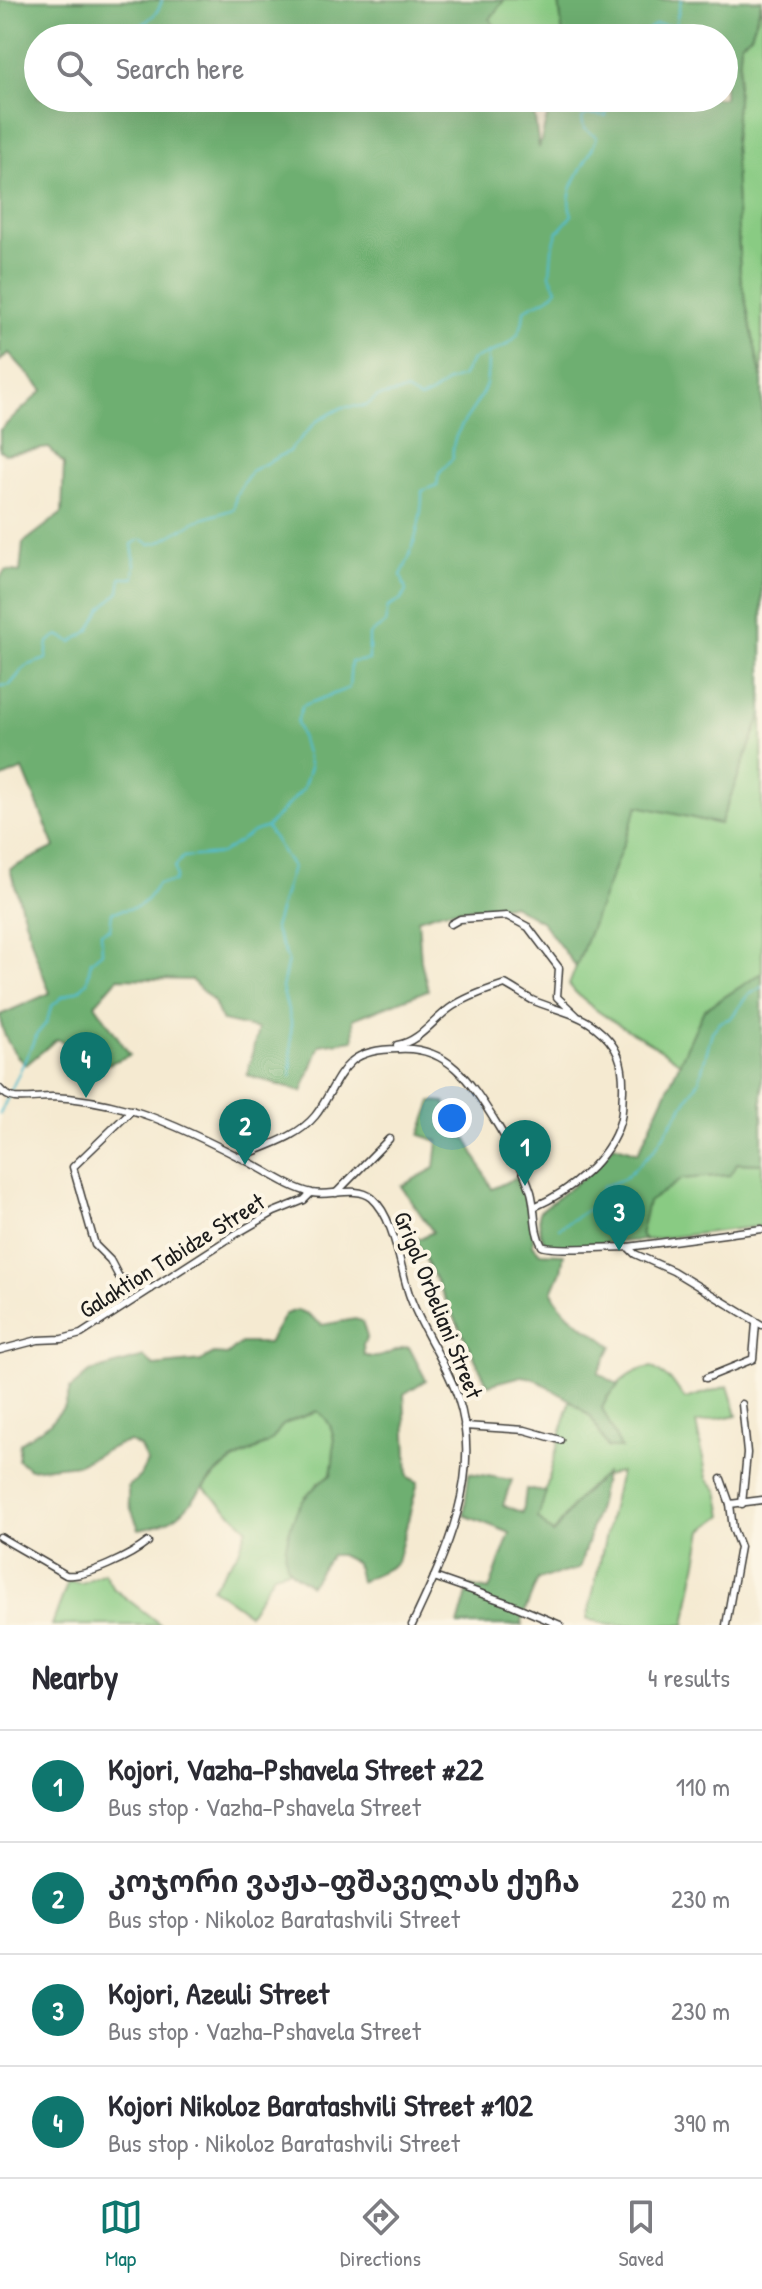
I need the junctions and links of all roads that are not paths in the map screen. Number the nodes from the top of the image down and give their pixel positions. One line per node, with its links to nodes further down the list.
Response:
1 (451, 924): 2 (street)
2 (580, 1019): 3 (street); 10 (street)
3 (382, 1050): 7 (street); 10 (street)
4 (2, 1091): 5 (street)
5 (132, 1110): 7 (street); 13 (street)
6 (389, 1139): 9 (street)
7 (240, 1157): 8 (street)
8 (311, 1193): 9 (street, Grigol Orbeliani Street); 13 (street, Galaktion Tabidze Street)
9 (336, 1193): 18 (street, Grigol Orbeliani Street)
10 (534, 1207): 12 (street)
11 (762, 1229): 12 (street)
12 (628, 1247): 14 (street)
13 (151, 1289): 15 (street, Galaktion Tabidze Street)
14 (759, 1324): 16 (street)
15 (0, 1350)
16 (706, 1378)
17 (742, 1404): 23 (street)
18 (464, 1426): 19 (street); 26 (street, Grigol Orbeliani Street)
19 (560, 1440)
20 (721, 1479): 22 (street)
21 (762, 1500): 23 (street)
22 (730, 1504): 23 (street); 29 (street)
23 (742, 1504)
24 (0, 1537): 25 (street)
25 (148, 1542)
26 (434, 1577): 27 (street, Grigol Orbeliani Street); 28 (street)
27 (412, 1625)
28 (560, 1625)
29 (726, 1625)

